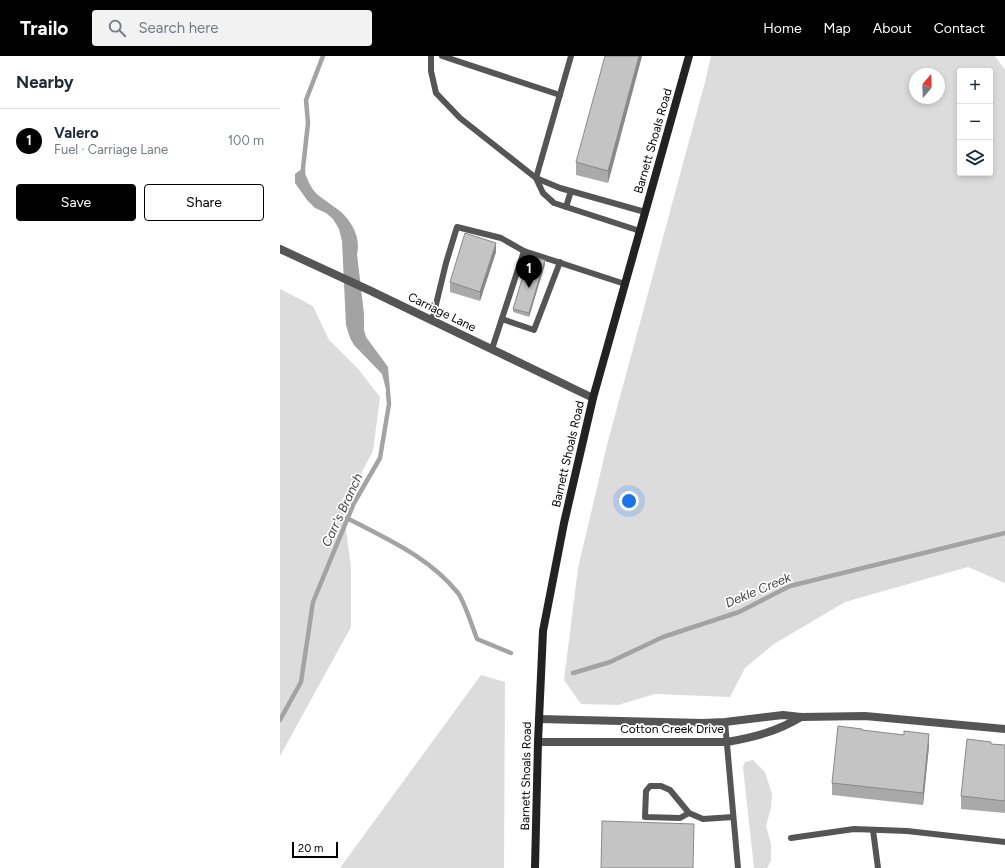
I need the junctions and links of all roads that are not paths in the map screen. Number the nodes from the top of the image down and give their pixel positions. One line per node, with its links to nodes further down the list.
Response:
1 (431, 56): 6 (lane)
2 (442, 56): 5 (lane)
3 (571, 56): 5 (lane)
4 (689, 56): 9 (main road, Barnett Shoals Road)
5 (560, 95): 6 (lane)
6 (536, 178): 7 (lane); 8 (lane)
7 (571, 191): 8 (lane); 9 (lane)
8 (566, 207): 10 (lane)
9 (645, 212): 10 (main road, Barnett Shoals Road)
10 (640, 231): 14 (main road, Barnett Shoals Road)
11 (280, 248): 16 (street, Carriage Lane)
12 (524, 250): 13 (lane); 15 (lane); 16 (lane)
13 (560, 262): 14 (lane); 15 (lane)
14 (625, 284): 18 (main road, Barnett Shoals Road)
15 (502, 319): 17 (lane)
16 (432, 320): 17 (street, Carriage Lane)
17 (492, 349): 18 (street, Carriage Lane)
18 (593, 398): 20 (main road, Barnett Shoals Road)
19 (800, 717): 21 (street, Cotton Creek Drive); 22 (street, Cotton Creek Drive); 24 (street, Cotton Creek Drive)
20 (539, 719): 21 (street, Cotton Creek Drive); 23 (main road, Barnett Shoals Road)
21 (725, 722): 24 (lane)
22 (1005, 729)
23 (538, 742): 24 (street, Cotton Creek Drive); 30 (main road, Barnett Shoals Road)
24 (726, 742): 26 (lane)
25 (689, 813): 25 (lane); 26 (lane)
26 (734, 817): 31 (lane)
27 (873, 830): 28 (lane); 29 (lane); 32 (lane)
28 (791, 838)
29 (1005, 842)
30 (535, 868)
31 (738, 868)
32 (878, 868)

